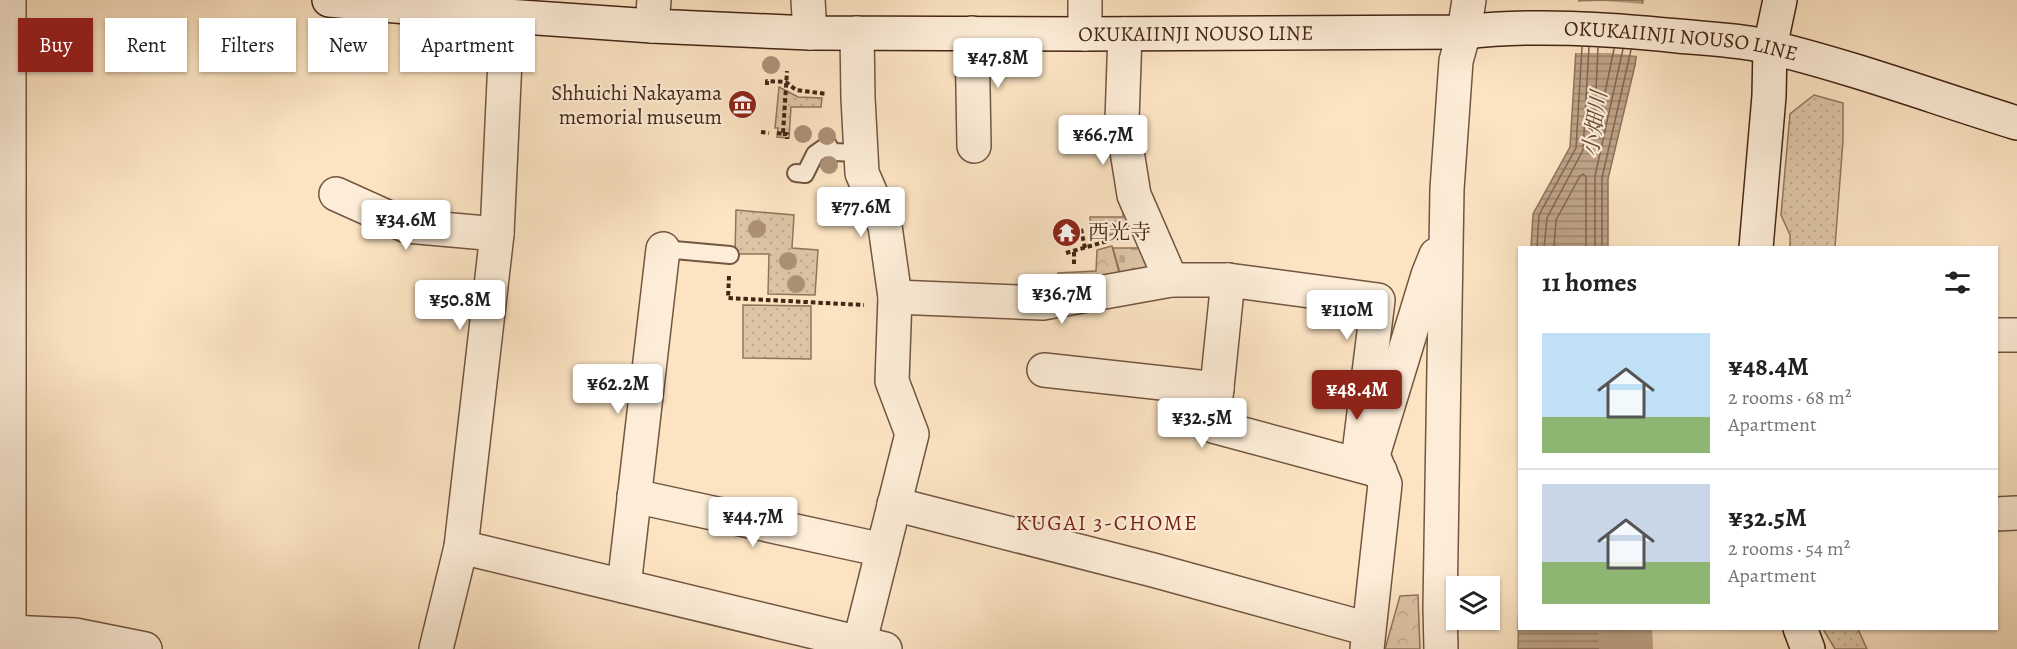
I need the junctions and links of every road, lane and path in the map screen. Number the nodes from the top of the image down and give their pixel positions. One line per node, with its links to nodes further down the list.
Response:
1 (9, 0): 49 (street)
2 (329, 0): 7 (street, OKUKAIINJI NOUSO LINE)
3 (808, 0): 9 (street)
4 (1085, 0): 12 (street)
5 (1780, 0): 14 (street)
6 (653, 13): 7 (street, OKUKAIINJI NOUSO LINE); 9 (street, OKUKAIINJI NOUSO LINE)
7 (507, 16): 31 (street)
8 (1475, 20): 13 (street, OKUKAIINJI NOUSO LINE); 14 (street, OKUKAIINJI NOUSO LINE); 30 (street)
9 (810, 33): 10 (street, OKUKAIINJI NOUSO LINE)
10 (857, 33): 11 (street, OKUKAIINJI NOUSO LINE); 18 (street)
11 (972, 33): 12 (street, OKUKAIINJI NOUSO LINE); 25 (street)
12 (1085, 34): 13 (street, OKUKAIINJI NOUSO LINE)
13 (1125, 34): 32 (street)
14 (1770, 47): 19 (street, OKUKAIINJI NOUSO LINE); 33 (street)
15 (787, 71): 16 (path)
16 (786, 82): 17 (path); 18 (path); 23 (path)
17 (767, 85)
18 (858, 98): 26 (street)
19 (2017, 123)
20 (761, 132): 21 (path)
21 (770, 133)
22 (777, 133): 23 (path)
23 (783, 134): 24 (path)
24 (787, 139)
25 (974, 146)
26 (861, 153): 27 (lane); 43 (street)
27 (796, 173)
28 (336, 194): 31 (street)
29 (1081, 229): 34 (path)
30 (1445, 231): 48 (street); 63 (street)
31 (496, 234): 54 (street)
32 (1138, 238): 34 (path); 40 (street)
33 (1759, 244)
34 (1085, 248): 36 (path)
35 (663, 249): 38 (lane); 50 (street)
36 (1074, 252): 37 (path); 39 (path)
37 (1066, 253)
38 (730, 255)
39 (1074, 267)
40 (1171, 280): 41 (street); 43 (street)
41 (1228, 280): 47 (street); 48 (street)
42 (728, 298): 43 (path)
43 (895, 302): 51 (street)
44 (1998, 335): 45 (street)
45 (2017, 336)
46 (1044, 370): 47 (street)
47 (1217, 389): 48 (street)
48 (1377, 463): 59 (street)
49 (4, 491): 58 (street)
50 (634, 496): 55 (street); 56 (street)
51 (894, 504): 55 (street); 59 (street)
52 (2017, 513): 53 (street)
53 (1998, 514)
54 (461, 547): 56 (street); 62 (street)
55 (883, 550): 60 (street)
56 (624, 586): 60 (street)
57 (1801, 630): 64 (street)
58 (6, 639): 61 (street)
59 (1368, 639)
60 (868, 647)
61 (145, 649)
62 (436, 649)
63 (1441, 649)
64 (1808, 649)

